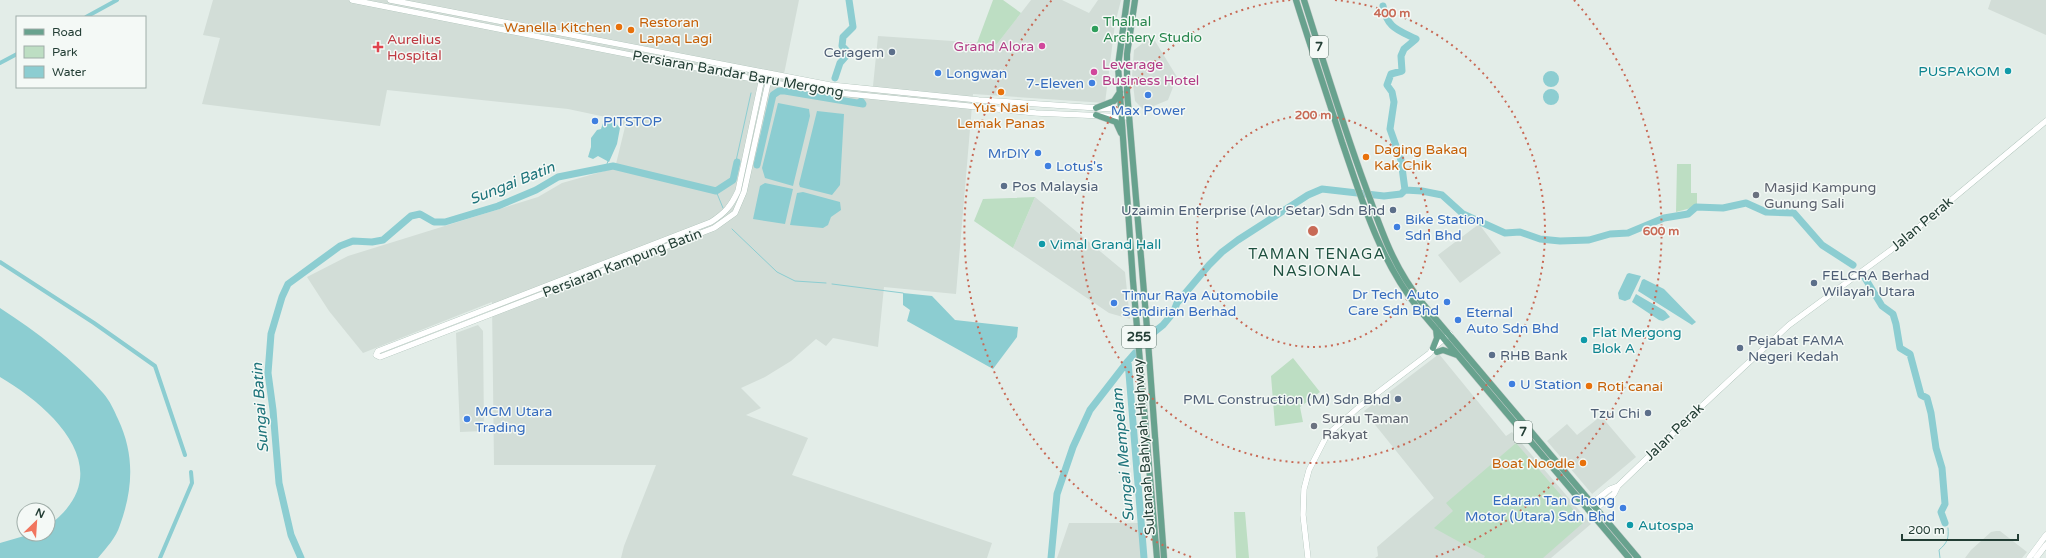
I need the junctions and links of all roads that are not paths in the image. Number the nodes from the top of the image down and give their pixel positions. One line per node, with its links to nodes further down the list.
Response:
1 (352, 0): 9 (street, Persiaran Bandar Baru Mergong)
2 (390, 0): 7 (street, Persiaran Bandar Baru Mergong)
3 (1127, 0): 11 (main road, Sultanah Bahiyah Highway / 255)
4 (1135, 0): 14 (main road, Sultanah Bahiyah Highway / 255)
5 (1296, 0): 17 (main road, 7)
6 (1304, 0): 18 (main road, 7)
7 (763, 73): 8 (street, Persiaran Bandar Baru Mergong); 9 (street, Persiaran Kampung Batin)
8 (770, 74): 10 (street, Persiaran Kampung Batin); 12 (street, Persiaran Bandar Baru Mergong)
9 (761, 81): 10 (street, Persiaran Bandar Baru Mergong); 10 (street, Persiaran Kampung Batin)
10 (768, 82): 12 (street, Persiaran Bandar Baru Mergong)
11 (1120, 92): 12 (main road); 13 (main road, Sultanah Bahiyah Highway / 255)
12 (1096, 112): 13 (street, Persiaran Bandar Baru Mergong); 16 (main road)
13 (1122, 113): 14 (street, Persiaran Bandar Baru Mergong); 16 (main road, Sultanah Bahiyah Highway / 255)
14 (1129, 114): 22 (main road, Sultanah Bahiyah Highway / 255)
15 (2046, 121): 23 (street, Jalan Perak)
16 (1123, 140): 21 (main road, Sultanah Bahiyah Highway / 255)
17 (1436, 329): 18 (main road, 7); 19 (main road)
18 (1449, 339): 19 (street); 20 (main road, 7); 23 (main road, 7)
19 (1433, 351): 20 (main road); 29 (street)
20 (1460, 356): 24 (main road, 7)
21 (1147, 446): 22 (main road); 27 (main road, Sultanah Bahiyah Highway / 255)
22 (1156, 446): 28 (main road, Sultanah Bahiyah Highway / 255)
23 (1594, 506): 24 (street, Jalan Perak); 31 (main road, 7)
24 (1588, 511): 30 (main road, 7)
25 (2046, 535): 32 (street)
26 (2046, 545): 33 (street)
27 (1156, 558)
28 (1164, 558)
29 (1308, 558)
30 (1629, 558)
31 (1638, 558)
32 (2029, 558)
33 (2036, 558)

